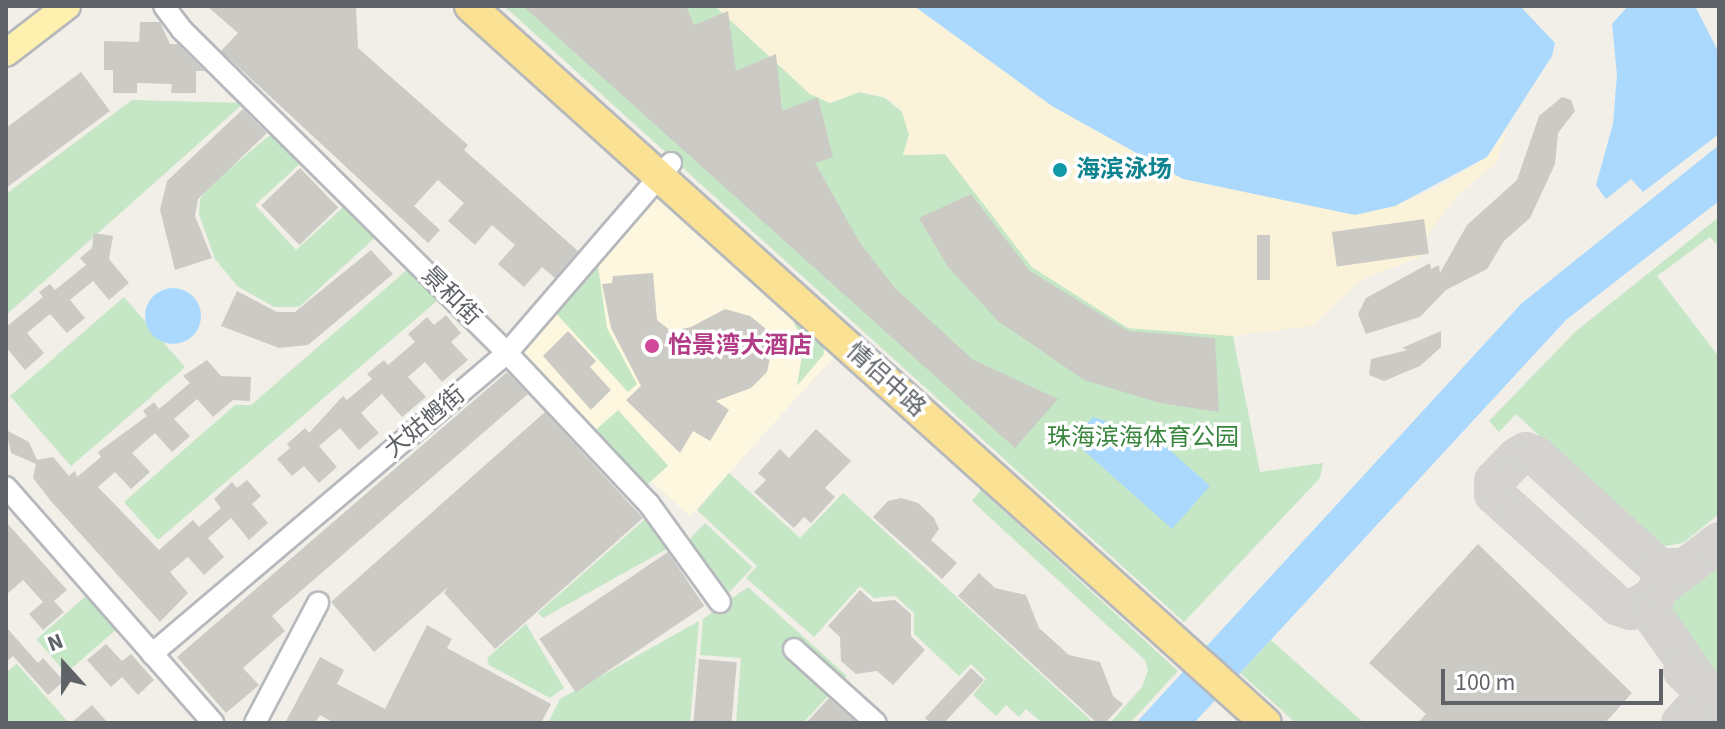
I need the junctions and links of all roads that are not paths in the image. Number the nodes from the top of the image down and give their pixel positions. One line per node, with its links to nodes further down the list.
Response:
1 (67, 6): 5 (main road)
2 (164, 6): 7 (street, 景和街)
3 (470, 6): 6 (highway, 情侣中路)
4 (497, 6): 6 (highway, 情侣中路)
5 (6, 53)
6 (665, 170): 7 (street, 大姑乸街); 13 (highway, 情侣中路)
7 (507, 353): 9 (street, 景和街); 12 (street, 大姑乸街)
8 (6, 487): 12 (street)
9 (720, 602)
10 (318, 603): 15 (street)
11 (794, 649): 16 (street)
12 (152, 654): 14 (street)
13 (1276, 720)
14 (213, 723)
15 (255, 723)
16 (876, 723)

